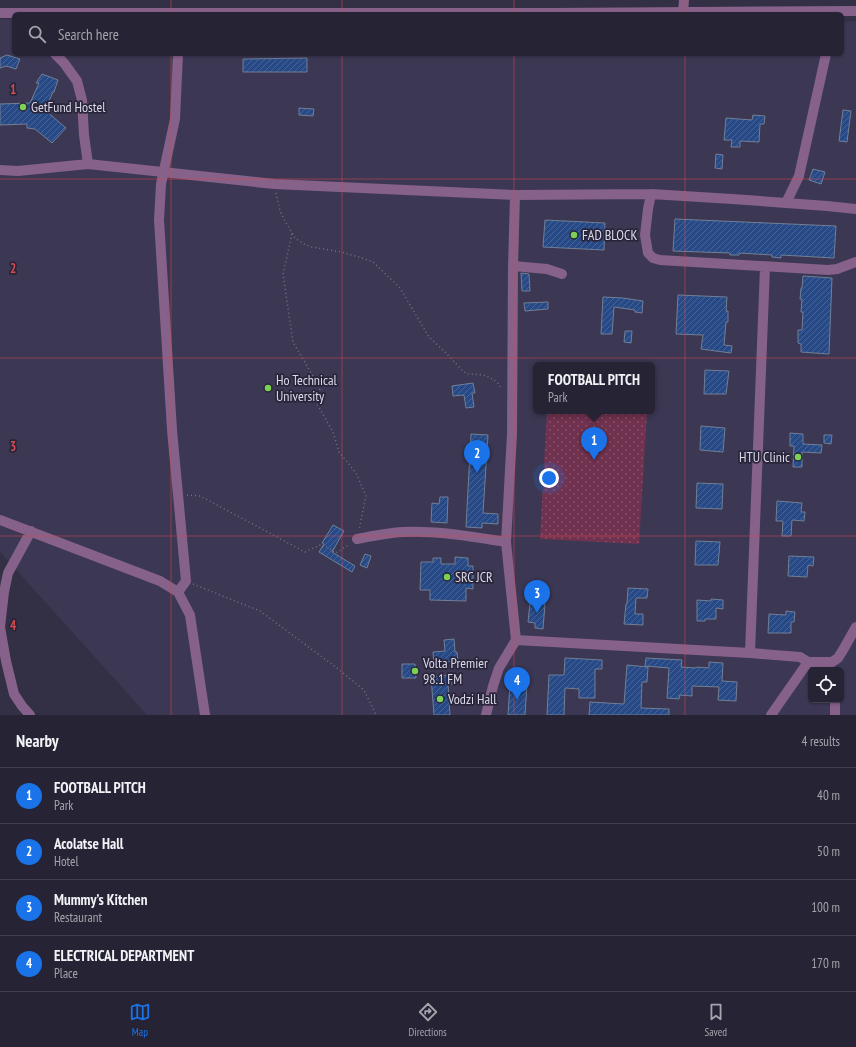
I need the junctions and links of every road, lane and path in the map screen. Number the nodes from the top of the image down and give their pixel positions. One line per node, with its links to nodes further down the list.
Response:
1 (684, 0): 3 (street)
2 (856, 11): 4 (street)
3 (683, 12)
4 (844, 12)
5 (0, 13): 6 (street)
6 (12, 13)
7 (57, 56): 10 (street)
8 (178, 56): 12 (street)
9 (826, 56): 16 (street)
10 (88, 164): 11 (street); 12 (street)
11 (0, 170)
12 (164, 172): 13 (street); 24 (street)
13 (274, 184): 15 (street); 18 (path)
14 (651, 194): 15 (street); 16 (street); 21 (street)
15 (515, 195): 20 (street)
16 (786, 203): 17 (street)
17 (856, 209)
18 (292, 234): 23 (path); 27 (path)
19 (856, 262): 21 (street)
20 (513, 266): 22 (street); 23 (street)
21 (765, 267): 33 (street)
22 (562, 274)
23 (512, 403): 28 (street)
24 (178, 498): 27 (path); 29 (street)
25 (0, 520): 26 (street)
26 (31, 531): 30 (street); 36 (street)
27 (357, 539): 28 (street)
28 (506, 542): 32 (street)
29 (186, 581): 30 (street); 38 (path)
30 (178, 592): 37 (street)
31 (856, 627): 34 (street)
32 (516, 640): 33 (street); 39 (street)
33 (750, 653): 34 (street)
34 (814, 665): 40 (street)
35 (835, 703): 41 (street)
36 (30, 715)
37 (205, 715)
38 (376, 715)
39 (486, 715)
40 (771, 715)
41 (835, 715)

